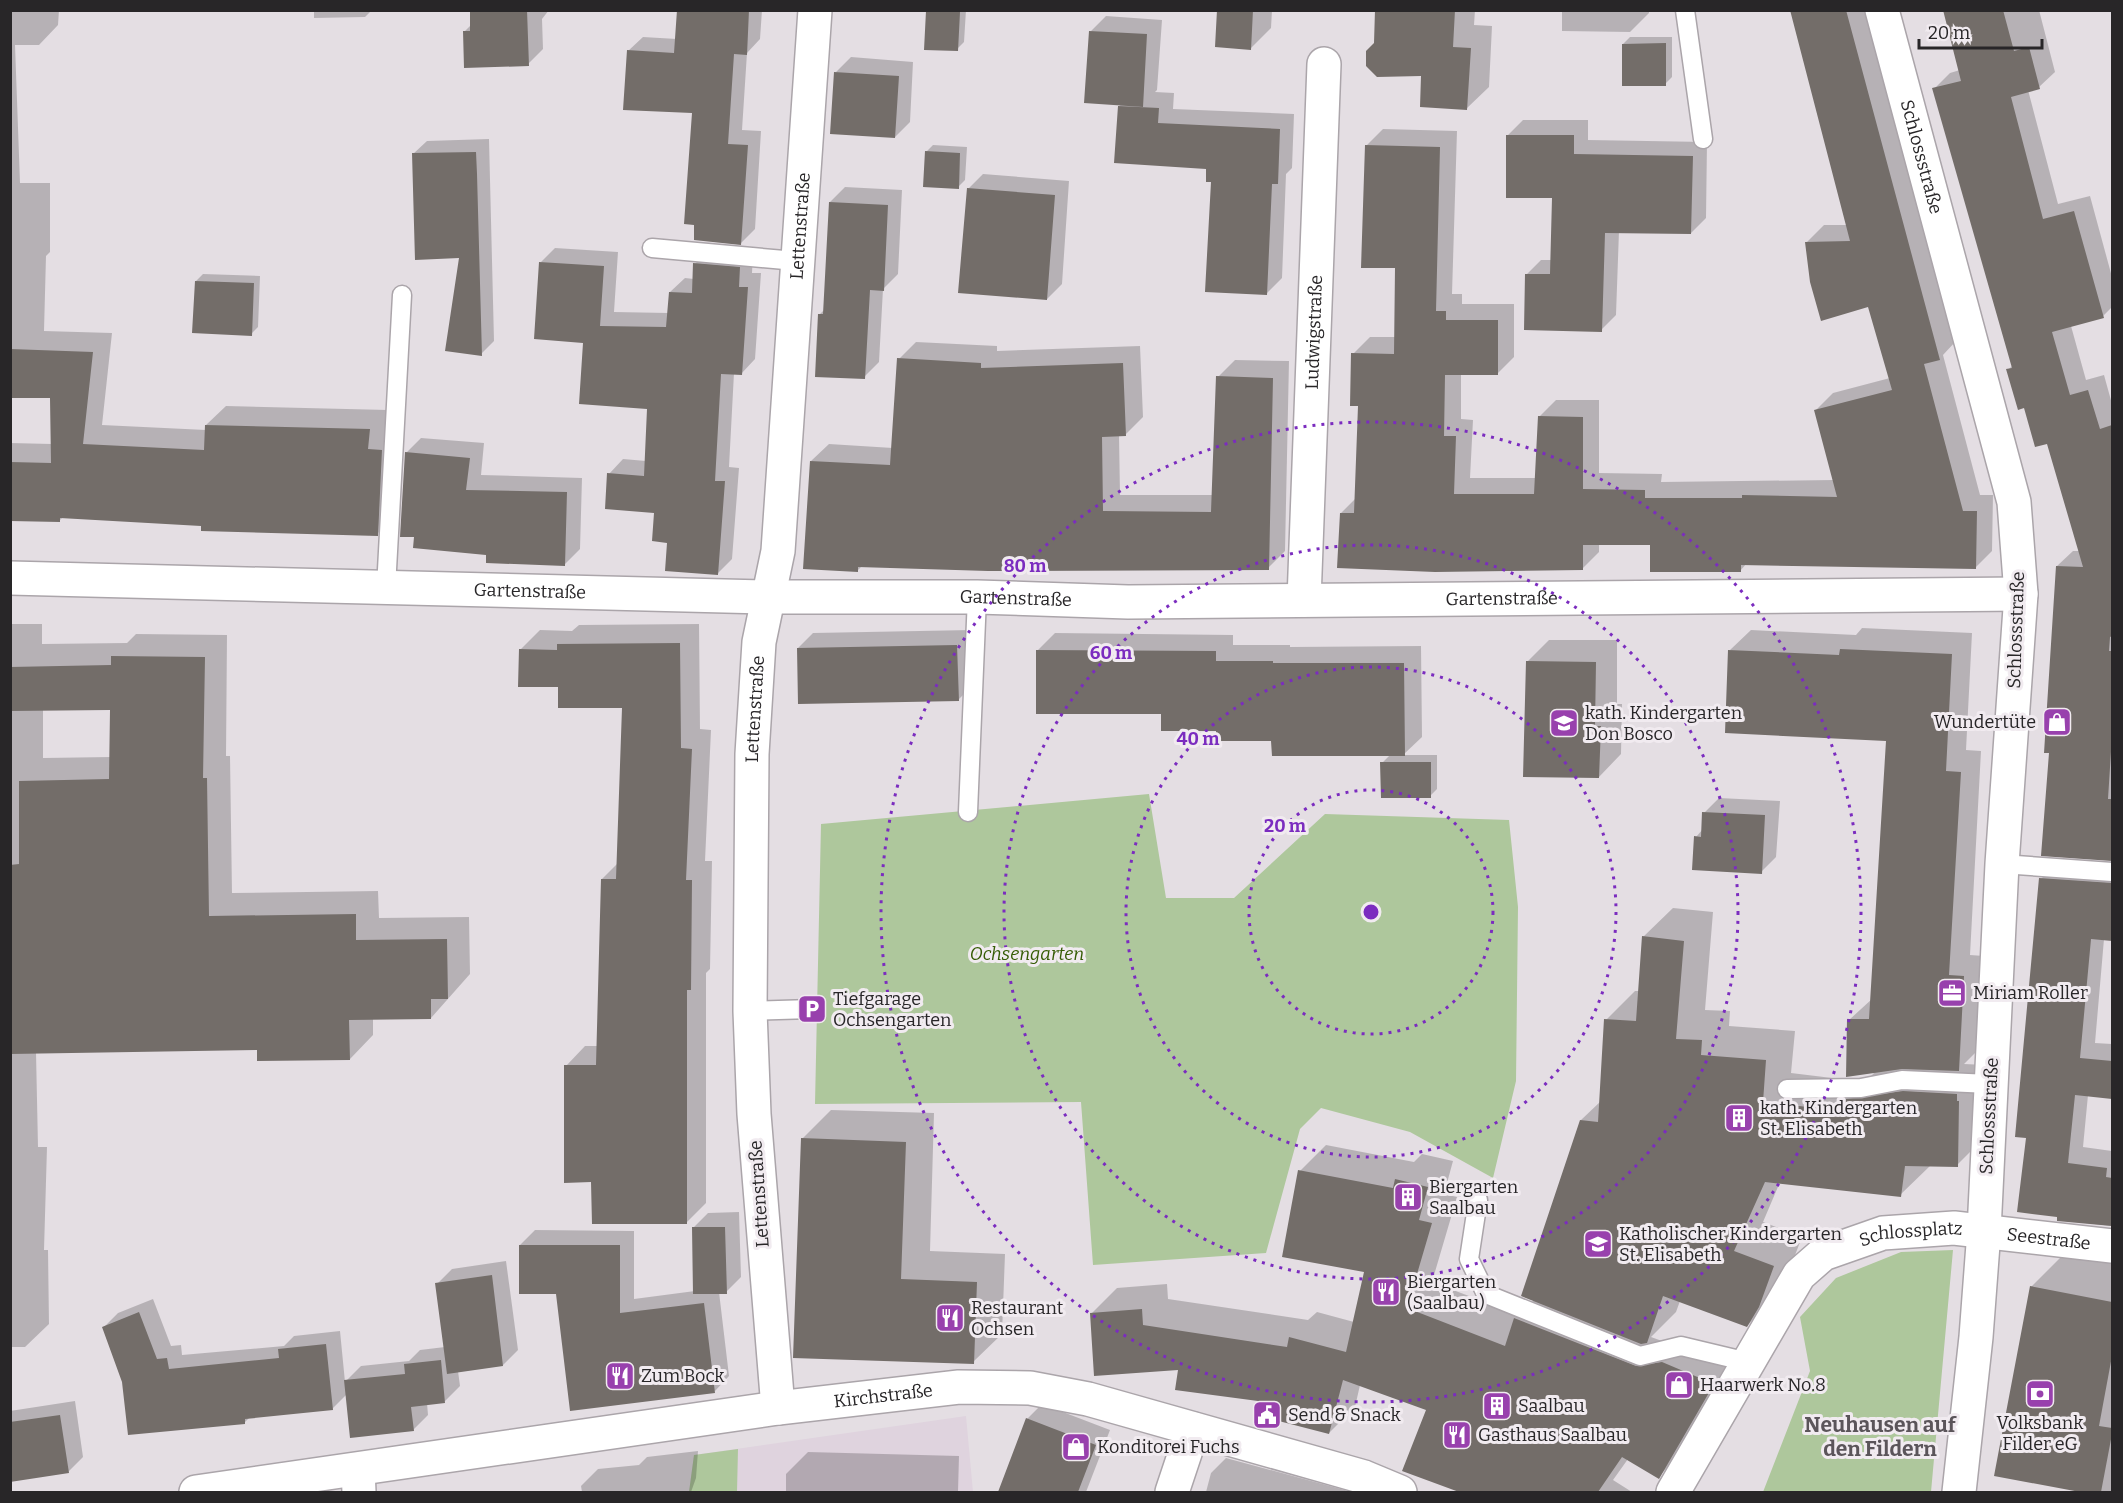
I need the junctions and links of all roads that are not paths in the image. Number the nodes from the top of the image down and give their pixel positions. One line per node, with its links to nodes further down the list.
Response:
1 (814, 10): 7 (street, Lettenstraße)
2 (1685, 10): 5 (lane)
3 (1882, 10): 11 (street, Schlossstraße)
4 (1324, 64): 14 (street, Ludwigstraße)
5 (1703, 139)
6 (652, 248): 7 (lane)
7 (796, 261): 12 (street, Lettenstraße)
8 (402, 295): 10 (lane)
9 (10, 578): 10 (street, Gartenstraße)
10 (386, 588): 12 (street, Gartenstraße)
11 (2021, 594): 14 (street, Gartenstraße); 16 (street, Schlossstraße)
12 (767, 597): 13 (street, Gartenstraße); 19 (street, Lettenstraße)
13 (977, 597): 14 (street, Gartenstraße); 15 (lane)
14 (1304, 600)
15 (968, 812)
16 (2002, 864): 17 (lane); 20 (street, Schlossstraße)
17 (2112, 872)
18 (812, 1009): 19 (lane)
19 (750, 1011): 26 (street, Lettenstraße)
20 (1990, 1084): 21 (lane); 23 (street, Schlossstraße)
21 (1787, 1089)
22 (1478, 1200): 25 (lane)
23 (1984, 1231): 24 (street, Seestraße); 25 (street, Schlossplatz); 29 (street, Schlossplatz)
24 (2112, 1246)
25 (1748, 1362): 33 (street, Schlossplatz)
26 (778, 1408): 27 (street, Kirchstraße); 28 (street, Kirchstraße)
27 (1193, 1429): 31 (street); 32 (street, Kirchstraße)
28 (358, 1481): 30 (street, Kirchstraße)
29 (1960, 1488)
30 (196, 1492)
31 (1172, 1492)
32 (1400, 1492)
33 (1673, 1492)

